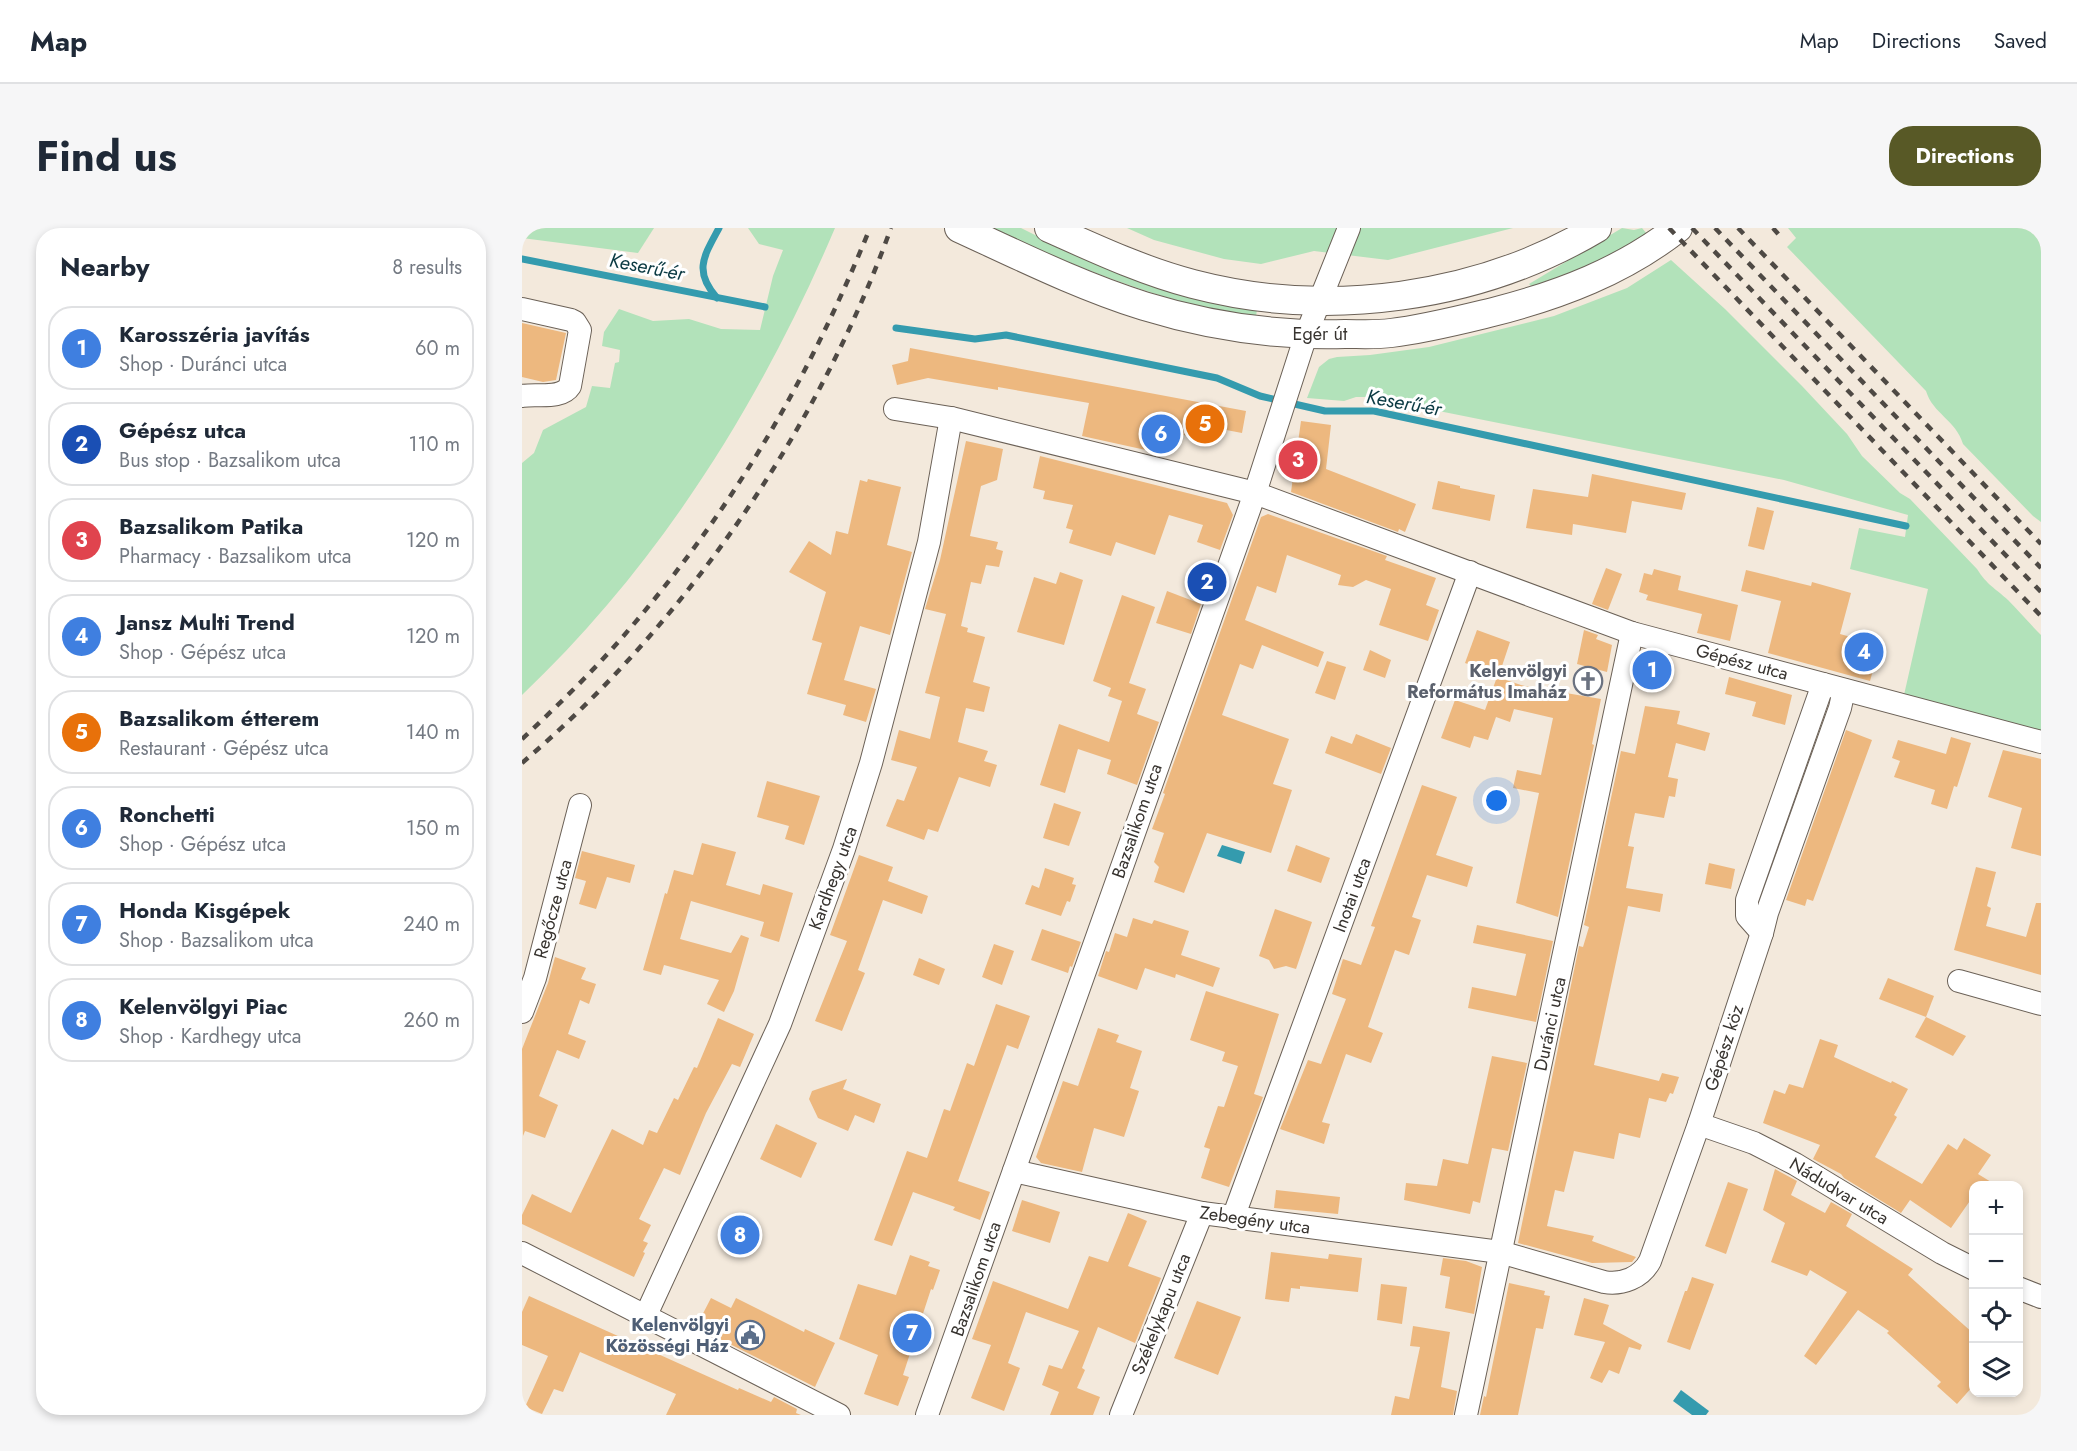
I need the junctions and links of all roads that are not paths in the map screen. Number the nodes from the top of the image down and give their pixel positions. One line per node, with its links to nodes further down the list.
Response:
1 (959, 228): 8 (main road, Egér út)
2 (1049, 228): 6 (main road, Egér út)
3 (1349, 228): 6 (street, Bazsalikom utca)
4 (1597, 228): 6 (main road, Egér út)
5 (1678, 228): 8 (main road, Egér út)
6 (1320, 301): 8 (street, Bazsalikom utca)
7 (522, 309): 9 (street)
8 (1306, 335): 12 (street, Bazsalikom utca)
9 (522, 396)
10 (895, 409): 11 (street, Gépész utca)
11 (951, 418): 12 (street, Gépész utca); 30 (street, Kardhegy utca)
12 (1255, 492): 13 (street, Gépész utca); 22 (street, Bazsalikom utca)
13 (1470, 572): 14 (street, Gépész utca); 24 (street, Inotai utca)
14 (1632, 633): 15 (street, Gépész utca); 25 (street, Duránci utca)
15 (1833, 687): 16 (street, Gépész utca); 21 (street, Gépész köz)
16 (2041, 742)
17 (580, 805): 20 (street, Regőcze utca)
18 (1959, 981): 19 (street)
19 (2041, 1004)
20 (522, 1012)
21 (1699, 1124): 25 (street, Gépész köz); 27 (street, Nádudvar utca)
22 (1014, 1171): 23 (street, Zebegény utca); 32 (street, Bazsalikom utca)
23 (1202, 1213): 24 (street, Zebegény utca); 33 (street, Székelykapu utca)
24 (1233, 1218): 25 (street, Zebegény utca)
25 (1500, 1252): 34 (street, Duránci utca)
26 (522, 1253): 30 (street)
27 (1969, 1266)
28 (2021, 1289): 29 (street)
29 (2041, 1297)
30 (646, 1315): 31 (street)
31 (839, 1415)
32 (927, 1415)
33 (1121, 1415)
34 (1466, 1415)

